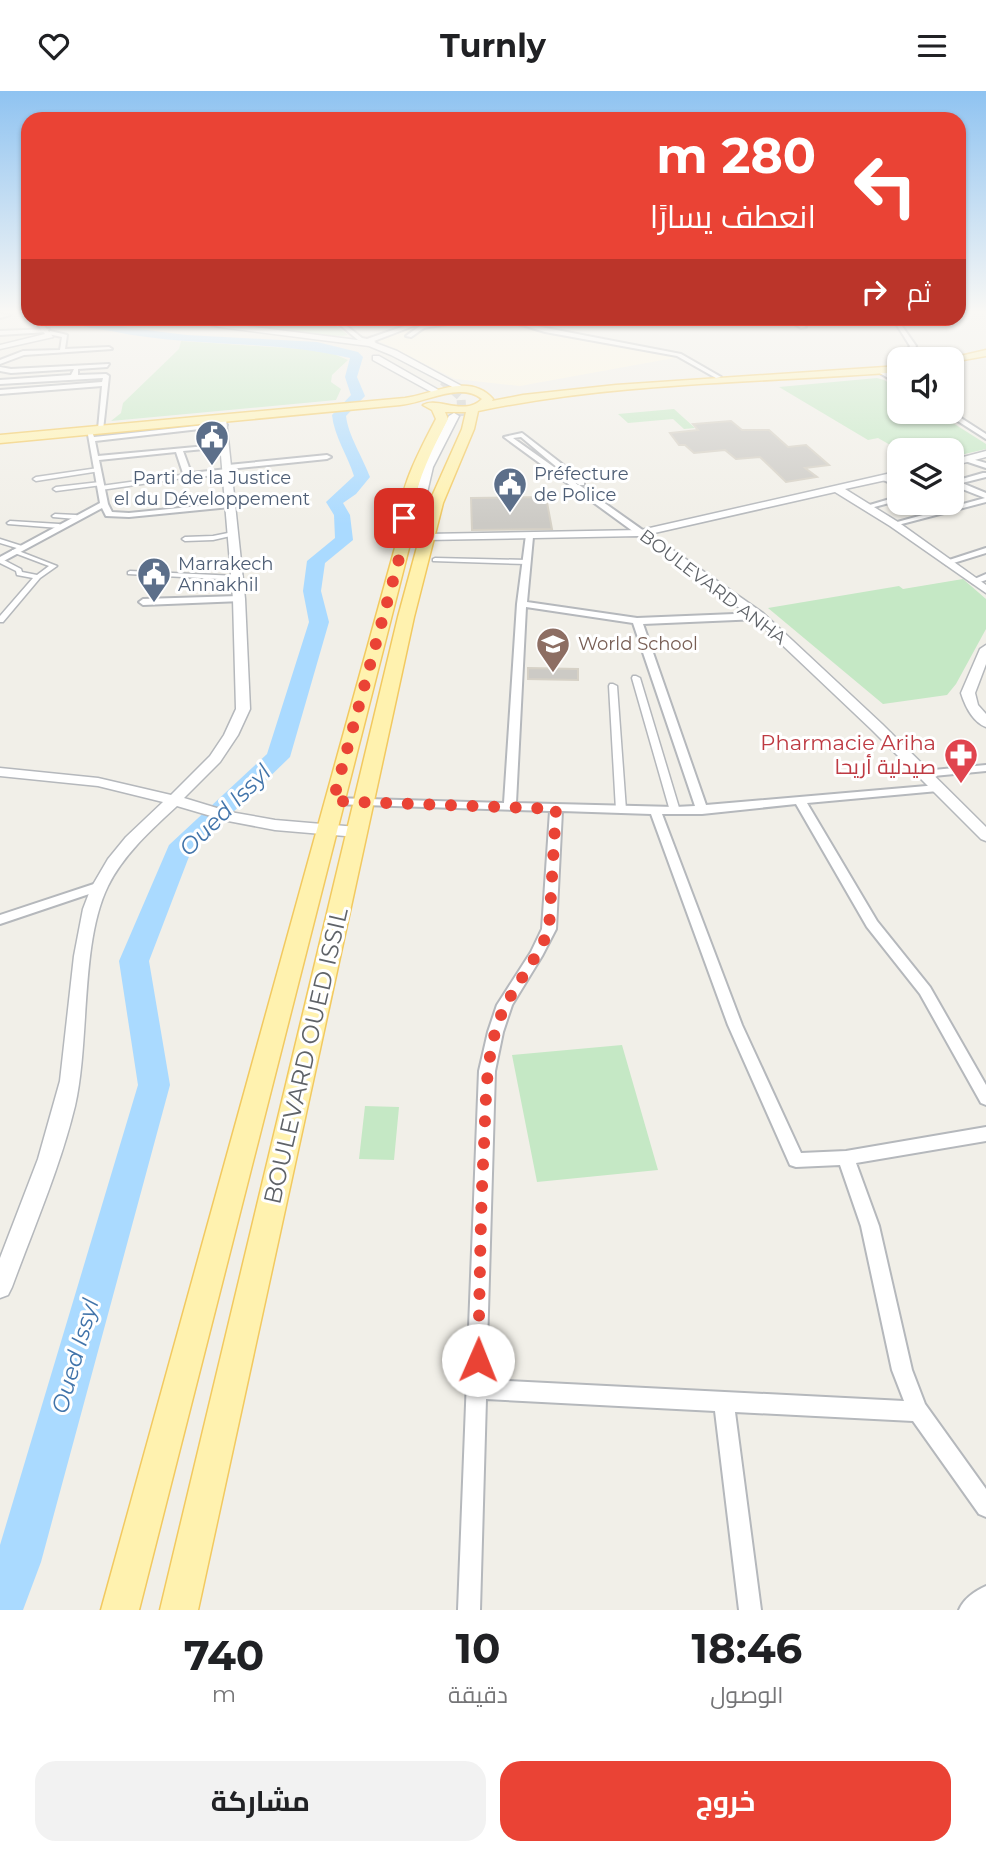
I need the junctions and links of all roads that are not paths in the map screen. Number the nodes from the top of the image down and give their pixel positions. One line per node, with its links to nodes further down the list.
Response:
1 (417, 382): 15 (main road)
2 (435, 382): 5 (main road)
3 (664, 382): 12 (main road)
4 (712, 382): 12 (main road)
5 (441, 383): 7 (main road); 10 (main road); 14 (main road)
6 (105, 384): 9 (street); 21 (street)
7 (492, 385)
8 (518, 388): 12 (main road)
9 (50, 389): 11 (street); 13 (street)
10 (467, 390): 12 (main road); 16 (main road)
11 (0, 392)
12 (540, 393): 16 (main road); 20 (main road)
13 (51, 397)
14 (432, 404): 15 (main road); 16 (main road); 19 (main road)
15 (388, 405): 17 (main road); 19 (main road)
16 (477, 407): 20 (main road, BOULEVARD OUED ISSIL)
17 (223, 422): 21 (main road); 24 (street)
18 (964, 423): 22 (street)
19 (440, 424): 63 (main road, BOULEVARD OUED ISSIL)
20 (468, 429): 46 (main road, BOULEVARD OUED ISSIL)
21 (93, 433): 23 (main road); 28 (street)
22 (986, 437)
23 (0, 439)
24 (226, 445): 25 (street); 32 (street)
25 (179, 450): 28 (street); 35 (street)
26 (986, 454): 29 (street)
27 (327, 457): 32 (street)
28 (96, 458): 33 (street)
29 (968, 459): 30 (street); 31 (street)
30 (964, 460)
31 (986, 466)
32 (228, 469): 35 (street); 49 (street)
33 (98, 470): 37 (street); 40 (street)
34 (986, 475): 38 (street)
35 (188, 476): 40 (street)
36 (886, 478): 43 (street)
37 (36, 479)
38 (964, 480)
39 (570, 484): 39 (street, BOULEVARD ANHA); 57 (street, BOULEVARD ANHA)
40 (101, 486): 42 (street); 47 (street)
41 (964, 487): 44 (street)
42 (56, 489)
43 (838, 489): 50 (street); 57 (street)
44 (985, 496): 48 (street)
45 (887, 502): 50 (street)
46 (436, 503): 59 (main road, BOULEVARD OUED ISSIL); 63 (main road, BOULEVARD OUED ISSIL)
47 (104, 504): 49 (street); 53 (street)
48 (971, 504): 51 (street); 55 (street)
49 (230, 505): 58 (street)
50 (867, 507): 55 (street)
51 (986, 511)
52 (55, 516): 53 (street)
53 (76, 517): 56 (street)
54 (10, 523): 56 (street)
55 (894, 524): 69 (street)
56 (59, 526): 64 (street)
57 (641, 533): 60 (street); 79 (street, BOULEVARD ANHA)
58 (233, 534): 61 (street); 73 (street)
59 (426, 537): 60 (street); 93 (main road, BOULEVARD OUED ISSIL)
60 (530, 537): 68 (street)
61 (185, 539)
62 (0, 541): 64 (street)
63 (403, 544): 92 (main road, BOULEVARD OUED ISSIL)
64 (17, 549): 66 (street); 71 (street)
65 (986, 550): 69 (street)
66 (0, 560): 71 (street)
67 (435, 560): 68 (street)
68 (527, 562): 78 (street)
69 (947, 562): 74 (street)
70 (130, 573): 73 (street)
71 (38, 577): 80 (street)
72 (986, 577): 74 (street)
73 (237, 578): 76 (street)
74 (974, 581): 75 (street)
75 (986, 590)
76 (239, 599): 77 (street); 91 (street)
77 (143, 602)
78 (522, 604): 81 (street); 94 (street)
79 (759, 616): 81 (street); 88 (street, BOULEVARD ANHA)
80 (0, 619)
81 (637, 621): 98 (street)
82 (986, 649): 85 (street)
83 (636, 678): 99 (street)
84 (613, 687): 96 (street)
85 (986, 723)
86 (986, 768): 88 (street)
87 (0, 772): 91 (street)
88 (923, 773): 89 (street, BOULEVARD ANHA)
89 (938, 788): 90 (street); 102 (street, BOULEVARD ANHA)
90 (799, 799): 98 (street); 105 (street)
91 (174, 800): 100 (street); 103 (street)
92 (333, 801): 93 (street); 100 (main road, BOULEVARD OUED ISSIL)
93 (362, 803): 94 (street); 101 (main road, BOULEVARD OUED ISSIL)
94 (510, 807): 95 (street)
95 (556, 809): 96 (street); 109 (street)
96 (621, 810): 97 (street)
97 (654, 810): 99 (street); 107 (street)
98 (702, 810): 99 (street)
99 (675, 811)
100 (327, 831): 101 (street); 114 (main road, BOULEVARD OUED ISSIL)
101 (357, 832): 115 (main road, BOULEVARD OUED ISSIL)
102 (986, 836)
103 (100, 886): 104 (street); 108 (street)
104 (0, 920)
105 (986, 1098)
106 (986, 1134): 107 (street)
107 (846, 1158): 111 (street)
108 (0, 1287)
109 (478, 1389): 110 (street); 116 (street)
110 (724, 1402): 111 (street); 117 (street)
111 (918, 1411): 112 (street)
112 (986, 1507)
113 (986, 1597): 118 (street)
114 (120, 1610)
115 (179, 1610)
116 (469, 1610)
117 (750, 1610)
118 (970, 1610)

